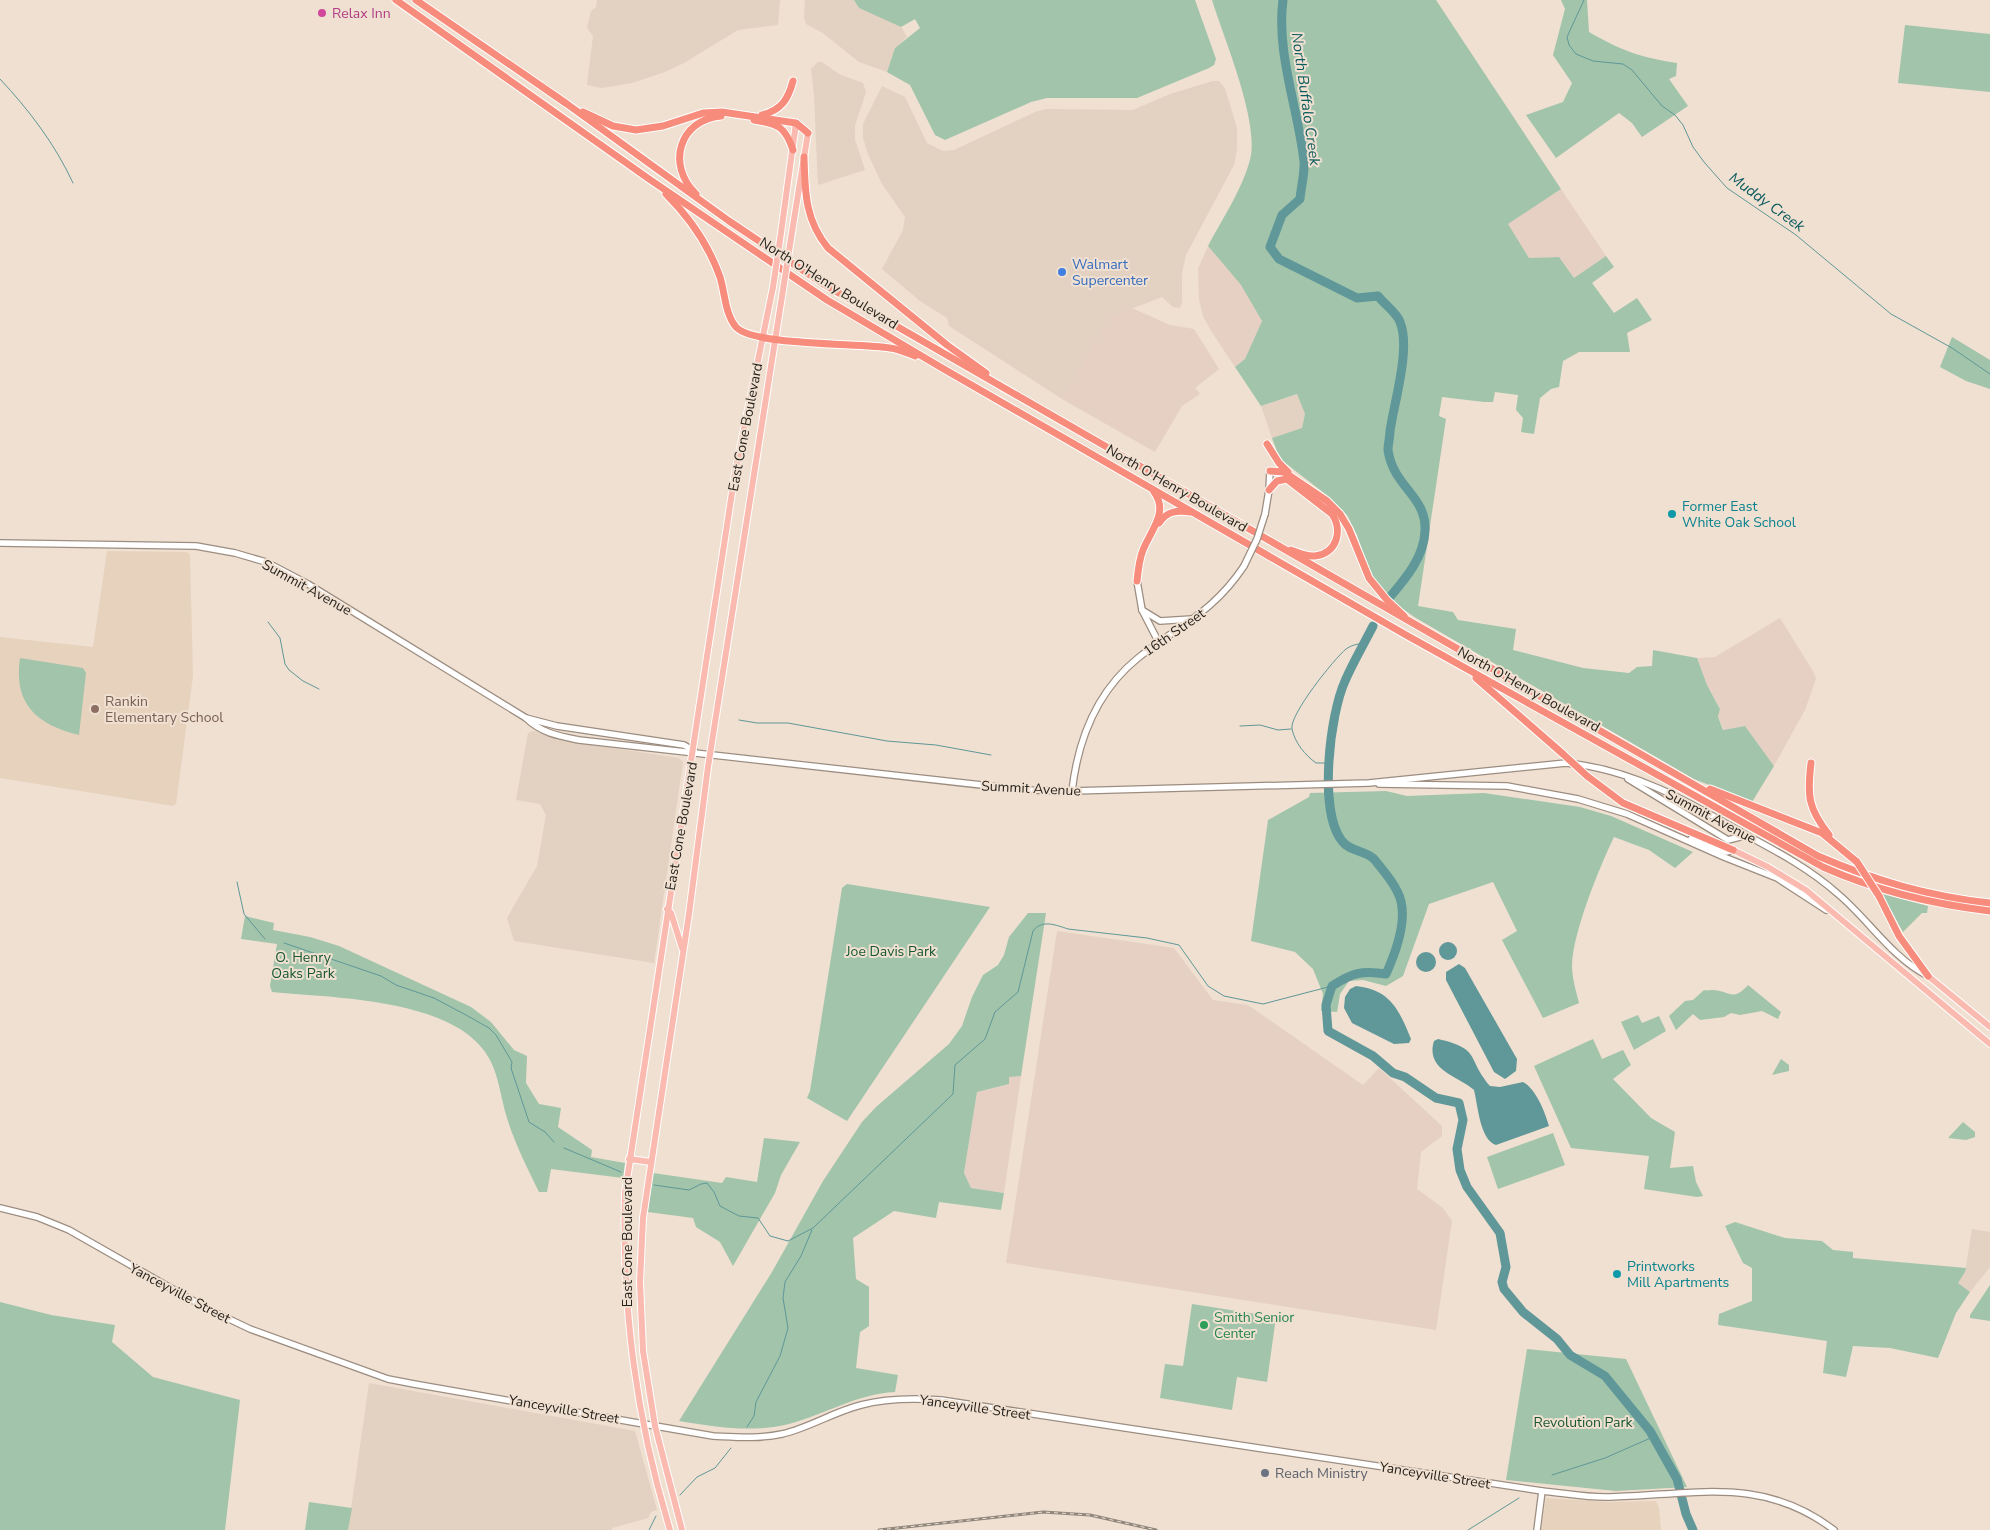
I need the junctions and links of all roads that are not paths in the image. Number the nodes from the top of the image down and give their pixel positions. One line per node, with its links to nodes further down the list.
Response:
1 (396, 0): 10 (highway, North O'Henry Boulevard)
2 (416, 0): 4 (highway, North O'Henry Boulevard)
3 (793, 82): 5 (highway)
4 (567, 104): 5 (highway); 11 (highway, North O'Henry Boulevard)
5 (758, 116): 6 (highway)
6 (796, 123): 7 (highway); 8 (main road, East Cone Boulevard)
7 (808, 133): 9 (main road, East Cone Boulevard)
8 (793, 150): 11 (highway); 12 (main road, East Cone Boulevard, bridge)
9 (804, 157): 13 (main road, East Cone Boulevard, bridge); 15 (highway)
10 (649, 179): 12 (highway); 14 (highway, North O'Henry Boulevard)
11 (729, 221): 15 (highway, North O'Henry Boulevard)
12 (763, 338): 13 (highway); 33 (main road, East Cone Boulevard)
13 (775, 339): 14 (highway); 34 (main road, East Cone Boulevard)
14 (942, 368): 20 (highway, North O'Henry Boulevard)
15 (1023, 399): 24 (highway, North O'Henry Boulevard)
16 (1267, 444): 19 (highway)
17 (1270, 471): 18 (highway); 19 (highway); 21 (main road, 16th Street)
18 (1287, 479): 21 (highway); 24 (highway)
19 (1295, 479): 29 (highway)
20 (1151, 487): 22 (highway, North O'Henry Boulevard); 23 (highway)
21 (1270, 490): 28 (main road, 16th Street, bridge)
22 (1195, 513): 23 (highway); 31 (highway, North O'Henry Boulevard)
23 (1149, 538): 26 (highway)
24 (1267, 539): 29 (highway, North O'Henry Boulevard)
25 (0, 543): 32 (main road, Summit Avenue)
26 (1136, 581): 27 (main road)
27 (1142, 610): 28 (main road); 30 (main road)
28 (1194, 619): 30 (main road, 16th Street)
29 (1415, 625): 37 (highway, North O'Henry Boulevard)
30 (1159, 643): 39 (main road, 16th Street)
31 (1460, 666): 43 (highway, bridge); 46 (highway, North O'Henry Boulevard)
32 (526, 718): 33 (main road, Summit Avenue); 33 (main road, Summit Avenue)
33 (694, 751): 34 (main road, Summit Avenue); 45 (main road, East Cone Boulevard)
34 (710, 753): 39 (main road, Summit Avenue); 48 (main road, East Cone Boulevard)
35 (1811, 763): 42 (highway)
36 (1611, 771): 38 (main road, Summit Avenue); 41 (main road); 49 (main road, Summit Avenue)
37 (1688, 781): 42 (highway); 44 (highway, North O'Henry Boulevard)
38 (1369, 783): 39 (main road, Summit Avenue); 40 (main road, Summit Avenue)
39 (1072, 791)
40 (1670, 833): 43 (main road); 47 (main road, Summit Avenue)
41 (1740, 837)
42 (1836, 843): 49 (highway, bridge)
43 (1733, 850): 47 (main road, Summit Avenue)
44 (1990, 903)
45 (667, 910): 48 (main road); 54 (main road, East Cone Boulevard)
46 (1990, 911)
47 (1832, 914): 51 (main road, Summit Avenue)
48 (683, 954): 55 (main road, East Cone Boulevard)
49 (1928, 976): 50 (main road, Summit Avenue)
50 (1937, 984): 51 (main road); 52 (main road, Summit Avenue)
51 (1928, 993): 53 (main road, Summit Avenue)
52 (1990, 1027)
53 (1990, 1044)
54 (629, 1158): 55 (main road); 57 (main road, East Cone Boulevard)
55 (651, 1162): 58 (main road, East Cone Boulevard)
56 (0, 1208): 57 (main road, Yanceyville Street)
57 (642, 1423): 58 (main road, Yanceyville Street); 60 (main road, East Cone Boulevard)
58 (655, 1426): 59 (main road, Yanceyville Street); 61 (main road, East Cone Boulevard)
59 (1542, 1491): 62 (main road); 63 (main road, Yanceyville Street)
60 (670, 1530)
61 (682, 1530)
62 (1537, 1530)
63 (1834, 1530)

